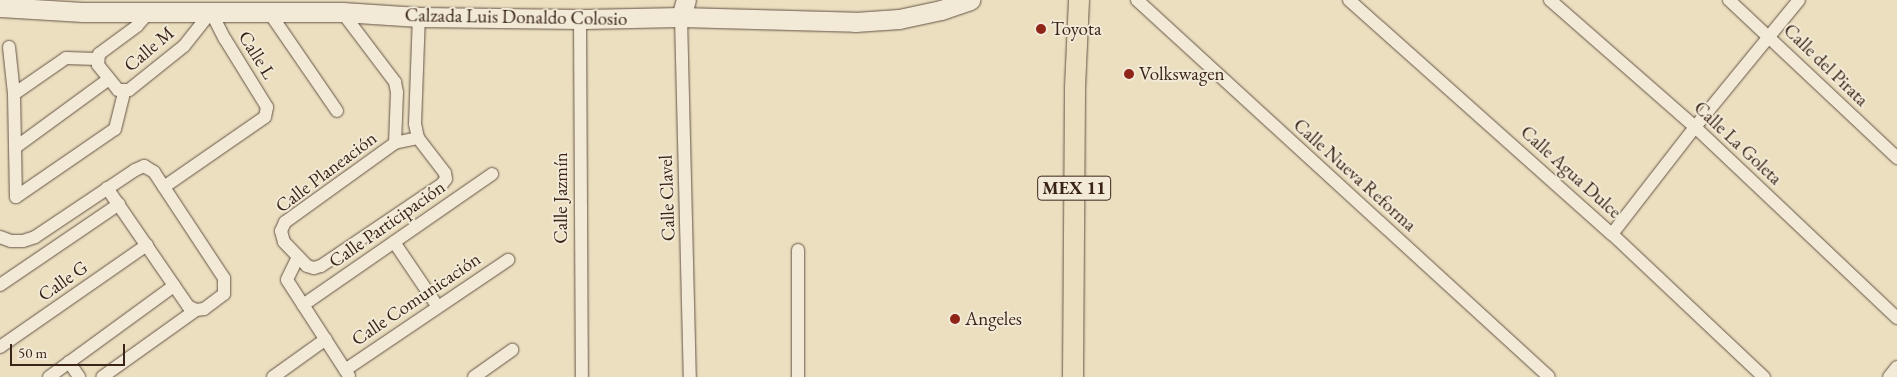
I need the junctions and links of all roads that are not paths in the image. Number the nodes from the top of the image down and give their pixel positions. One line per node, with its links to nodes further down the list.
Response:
1 (970, 0): 11 (main road, Calzada Luis Donaldo Colosio)
2 (1079, 0): 60 (main road, MEX 11)
3 (1137, 0): 61 (street, Calle Nueva Reforma)
4 (1349, 0): 33 (street, Calle Agua Dulce)
5 (1550, 0): 24 (street, Calle La Goleta)
6 (1729, 0): 17 (street, Calle del Pirata)
7 (1800, 0): 17 (street)
8 (83, 6): 10 (main road, Calzada Luis Donaldo Colosio); 12 (main road, Calzada Luis Donaldo Colosio)
9 (340, 6): 14 (main road, Calzada Luis Donaldo Colosio); 15 (main road, Calzada Luis Donaldo Colosio); 26 (street)
10 (0, 8)
11 (683, 9): 16 (main road, Calzada Luis Donaldo Colosio); 58 (street, Calle Clavel)
12 (149, 12): 13 (main road, Calzada Luis Donaldo Colosio); 19 (street, Calle M)
13 (211, 12): 14 (main road, Calzada Luis Donaldo Colosio); 21 (street, Calle M); 30 (street, Calle L)
14 (269, 12): 23 (street)
15 (419, 17): 16 (main road, Calzada Luis Donaldo Colosio); 25 (street)
16 (580, 20): 57 (street, Calle Jazmín)
17 (1770, 36): 24 (street); 28 (street, Calle del Pirata)
18 (9, 47): 22 (street)
19 (97, 59): 20 (street, Calle M); 22 (street)
20 (109, 79): 21 (street, Calle M); 27 (street)
21 (124, 92): 27 (street)
22 (14, 94): 27 (street)
23 (337, 111)
24 (1695, 128): 33 (street); 45 (street, Calle La Goleta)
25 (418, 138): 26 (street); 38 (street)
26 (395, 143): 38 (street, Calle Planeación)
27 (16, 147)
28 (1897, 158)
29 (492, 174): 35 (street, Calle Participación)
30 (164, 187): 31 (street); 44 (street)
31 (107, 188): 32 (street); 34 (street)
32 (119, 204): 36 (street); 40 (street)
33 (1612, 234): 62 (street, Calle Agua Dulce)
34 (0, 237)
35 (394, 242): 42 (street, Calle Participación); 43 (street)
36 (147, 245): 41 (street); 47 (street, Calle G)
37 (798, 250): 59 (street)
38 (298, 257): 42 (street)
39 (508, 260): 43 (street, Calle Comunicación)
40 (0, 285)
41 (174, 286): 44 (street); 49 (street)
42 (303, 305): 46 (street)
43 (438, 307): 51 (street, Calle Comunicación)
44 (196, 310): 54 (street)
45 (1897, 318)
46 (326, 339): 51 (street); 55 (street)
47 (0, 347)
48 (512, 350): 56 (street)
49 (69, 362): 52 (street); 53 (street)
50 (1897, 367): 63 (street)
51 (348, 373)
52 (49, 377)
53 (79, 377)
54 (102, 377)
55 (273, 377)
56 (474, 377)
57 (582, 377)
58 (690, 377)
59 (798, 377)
60 (1073, 377)
61 (1549, 377)
62 (1764, 377)
63 (1889, 377)

